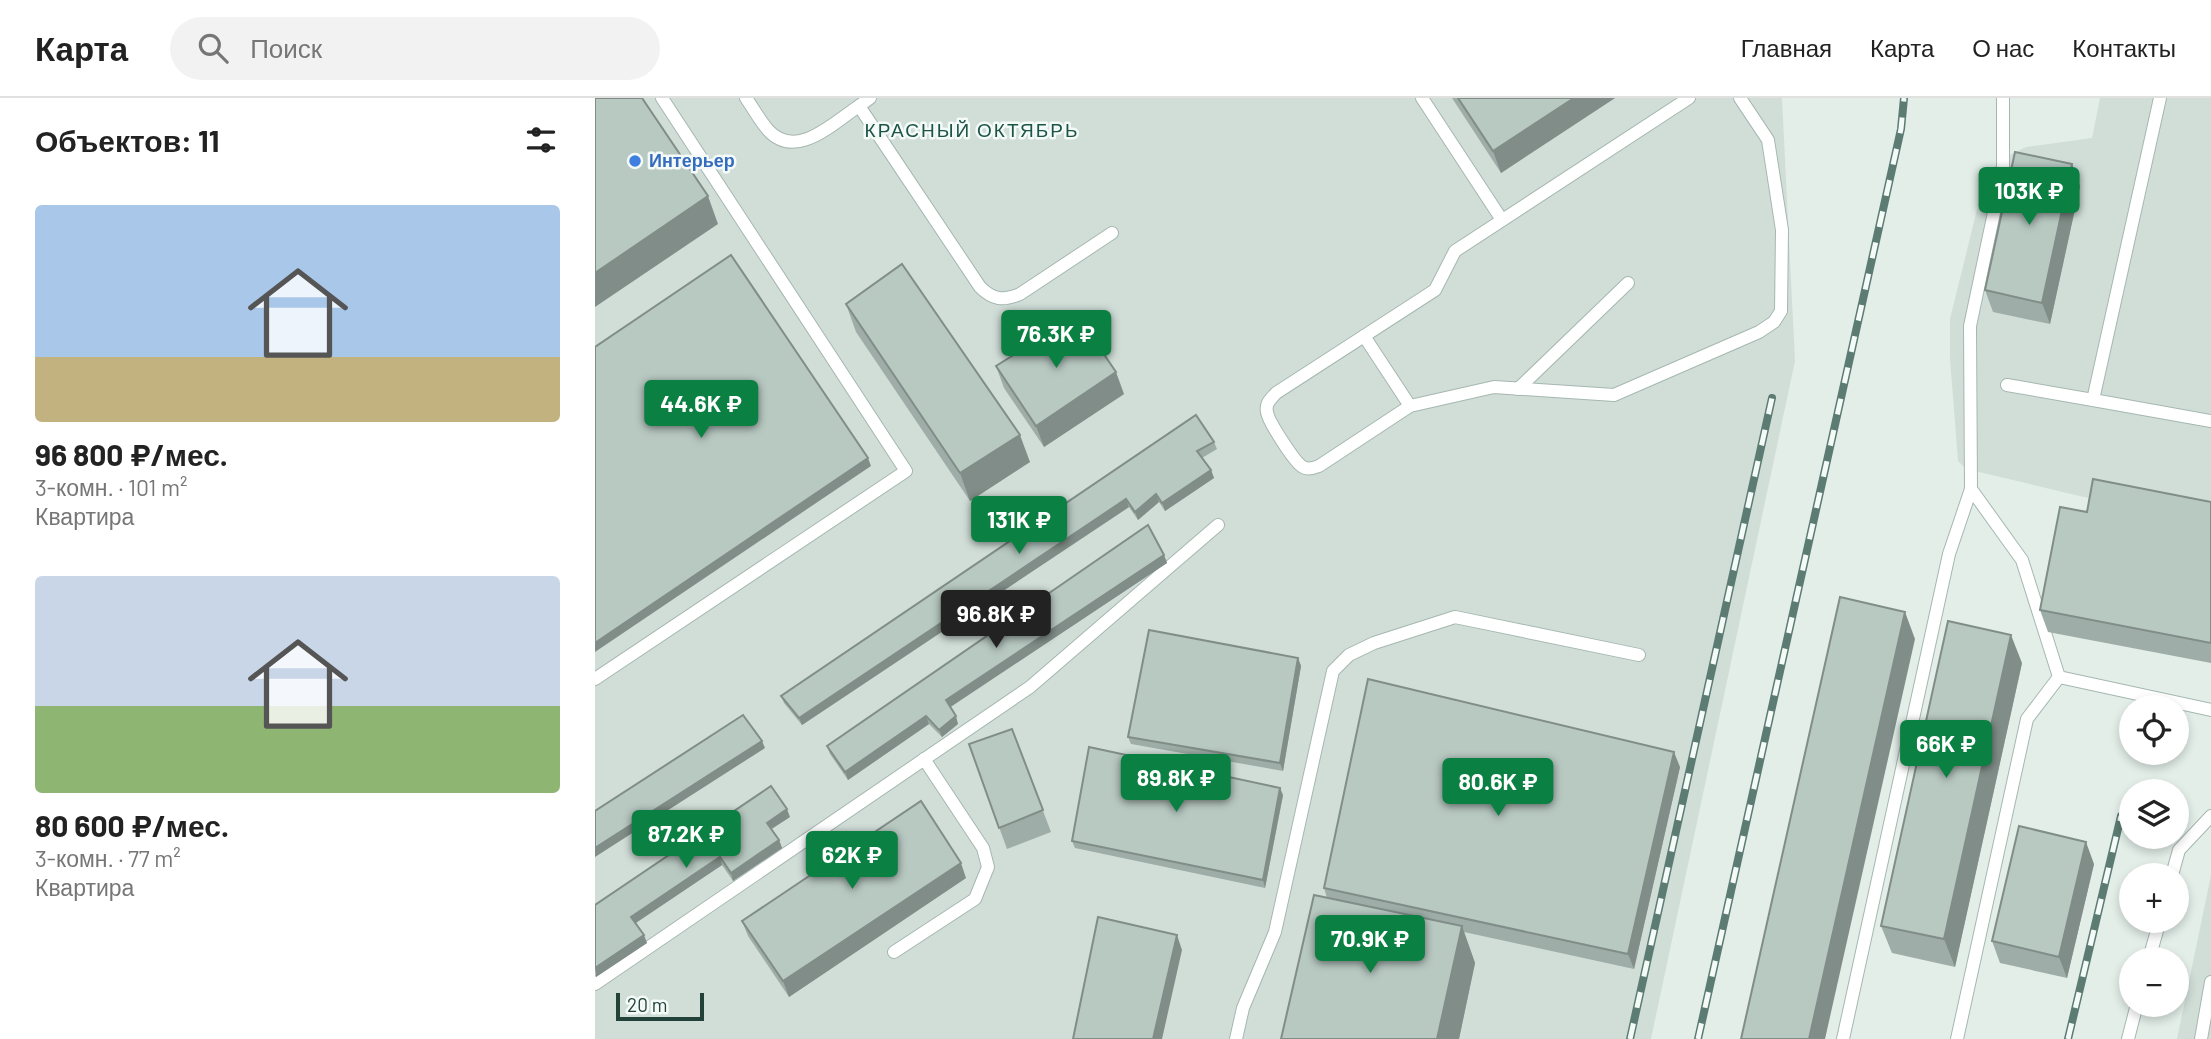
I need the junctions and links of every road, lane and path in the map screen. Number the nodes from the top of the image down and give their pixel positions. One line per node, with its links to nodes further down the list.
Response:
1 (662, 98): 23 (lane)
2 (746, 98): 9 (lane)
3 (870, 98): 9 (lane)
4 (1422, 98): 10 (lane)
5 (1689, 98): 10 (lane)
6 (1740, 98): 15 (lane)
7 (2003, 98): 19 (lane)
8 (2160, 98): 16 (lane)
9 (859, 106): 11 (lane)
10 (1502, 220): 13 (lane)
11 (1112, 233)
12 (1628, 283): 15 (lane)
13 (1364, 336): 17 (lane); 17 (lane)
14 (2007, 385): 16 (lane)
15 (1518, 389): 17 (lane)
16 (2093, 400): 18 (lane)
17 (1410, 406)
18 (2211, 421)
19 (1971, 489): 22 (lane); 33 (lane)
20 (1218, 525): 25 (lane)
21 (1639, 655): 32 (lane)
22 (2059, 677): 24 (lane); 34 (lane)
23 (595, 679)
24 (2211, 710)
25 (924, 760): 28 (lane); 30 (lane)
26 (2211, 817): 27 (lane)
27 (2175, 863)
28 (894, 952)
29 (2211, 982): 36 (lane)
30 (595, 984)
31 (2134, 1017): 35 (lane)
32 (1236, 1039)
33 (1843, 1039)
34 (1957, 1039)
35 (2128, 1039)
36 (2201, 1039)

